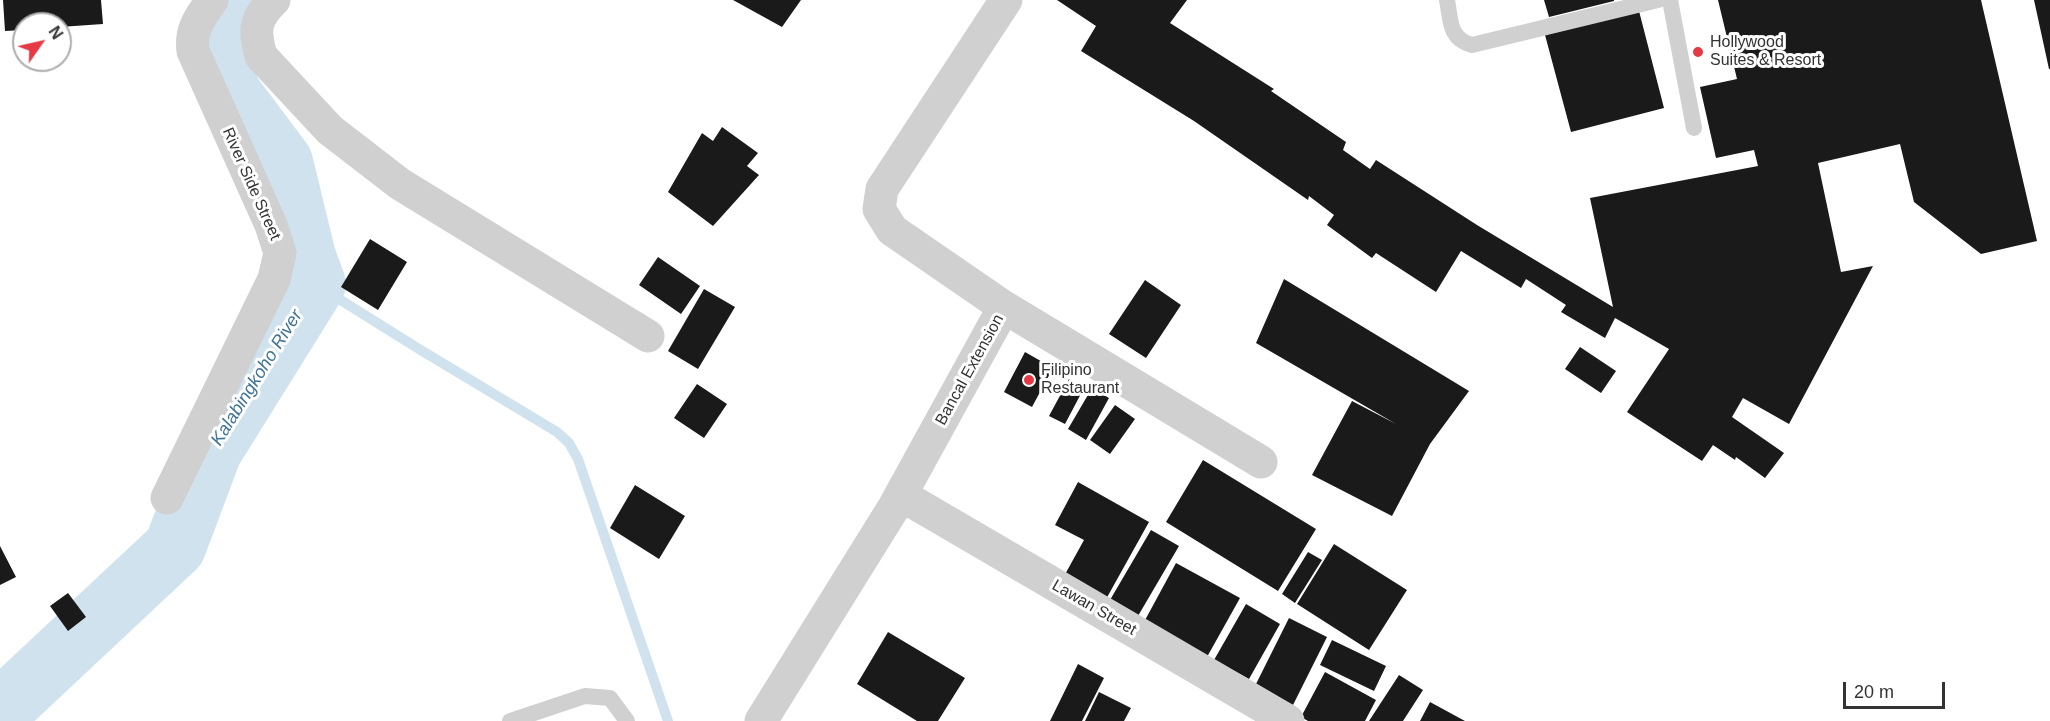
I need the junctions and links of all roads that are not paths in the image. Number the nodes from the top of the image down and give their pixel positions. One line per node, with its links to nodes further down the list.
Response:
1 (212, 0): 11 (street, River Side Street)
2 (274, 0): 9 (street)
3 (1006, 0): 8 (street, Bancal Extension)
4 (1447, 0): 5 (lane)
5 (1658, 0)
6 (1670, 0): 7 (lane)
7 (1695, 128)
8 (1004, 307): 10 (street); 12 (street, Bancal Extension)
9 (648, 336)
10 (1261, 462)
11 (167, 498)
12 (897, 501): 15 (street, Bancal Extension); 16 (lane); 17 (street, Lawan Street)
13 (510, 721): 14 (lane)
14 (627, 721)
15 (762, 721)
16 (1262, 721)
17 (1288, 721)

